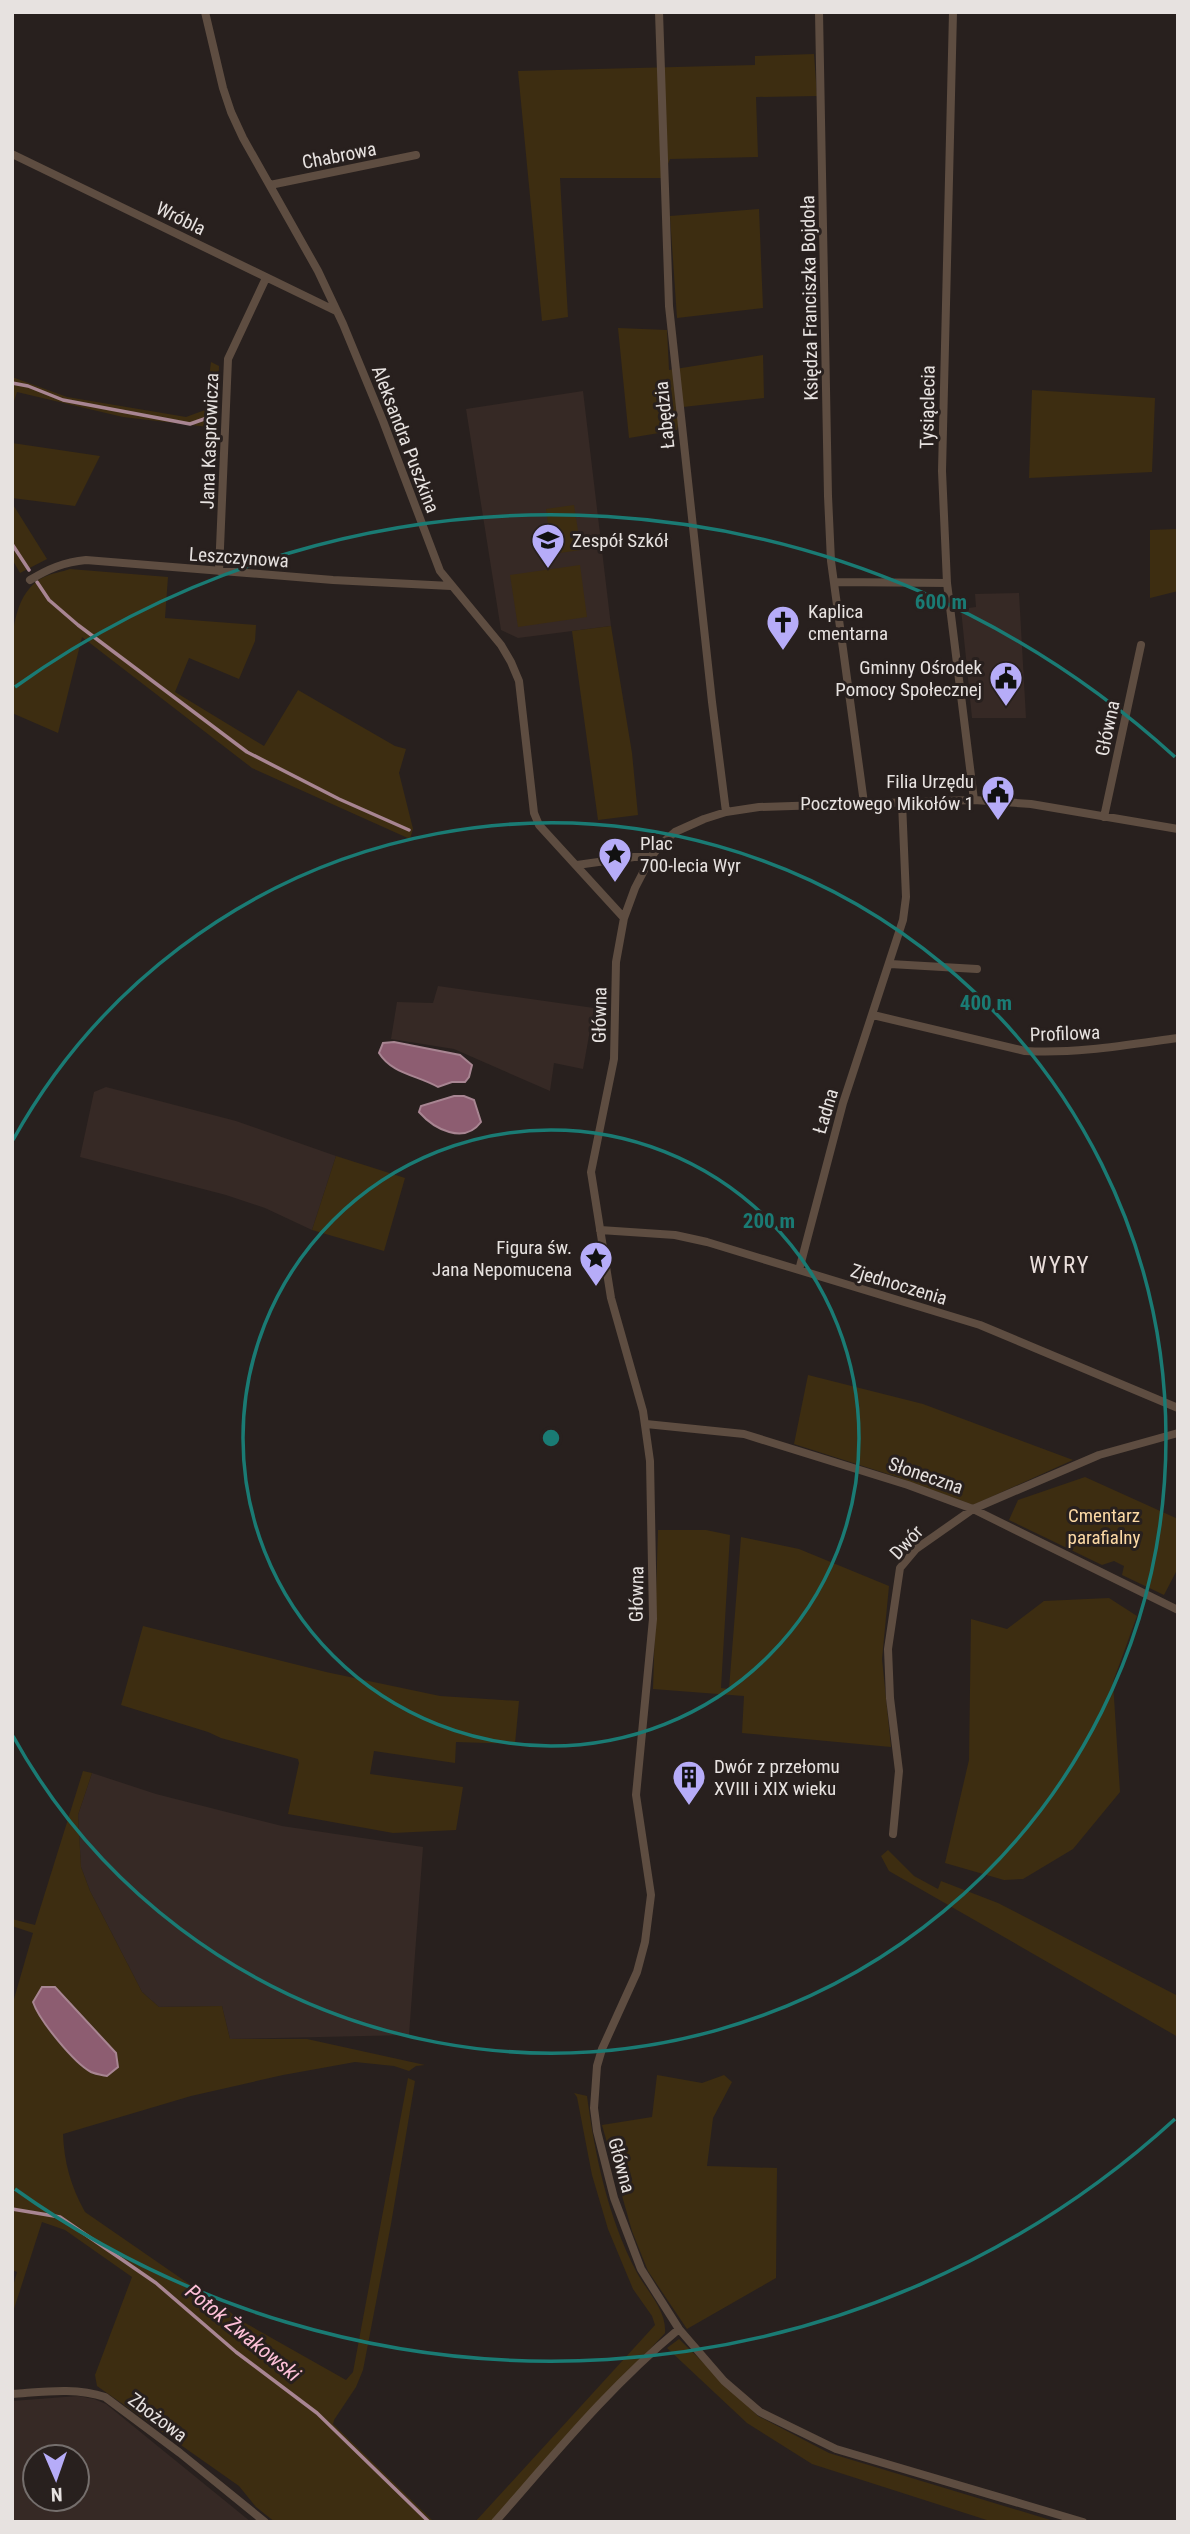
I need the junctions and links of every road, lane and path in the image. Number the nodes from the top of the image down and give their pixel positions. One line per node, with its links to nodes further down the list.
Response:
1 (205, 12): 7 (street, Aleksandra Puszkina)
2 (659, 12): 19 (street, Łabędzia)
3 (818, 12): 12 (street, Księdza Franciszka Bojdoła)
4 (953, 12): 13 (street, Tysiąclecia)
5 (12, 154): 8 (street, Wróbla)
6 (415, 155): 7 (street, Chabrowa)
7 (270, 184): 9 (street, Aleksandra Puszkina)
8 (266, 278): 9 (street, Wróbla); 10 (street, Jana Kasprowicza)
9 (336, 312): 14 (street, Aleksandra Puszkina)
10 (219, 571): 11 (street, Leszczynowa); 14 (street, Leszczynowa)
11 (30, 580)
12 (836, 582): 13 (street); 18 (street, Księdza Franciszka Bojdoła)
13 (947, 583): 16 (street, Tysiąclecia)
14 (451, 586): 23 (street, Aleksandra Puszkina)
15 (1141, 645): 20 (street, Główna)
16 (974, 800): 17 (street, Główna); 20 (street, Główna)
17 (902, 802): 18 (street, Główna); 25 (street, Ładna)
18 (864, 803): 19 (street, Główna)
19 (726, 812): 22 (street, Główna)
20 (1104, 817): 21 (street, Główna)
21 (1178, 829)
22 (651, 857): 23 (street); 24 (street, Główna)
23 (577, 865): 24 (street, Aleksandra Puszkina)
24 (624, 918): 29 (street, Główna)
25 (890, 964): 26 (street); 27 (street, Ładna)
26 (977, 969)
27 (873, 1015): 28 (street, Profilowa); 30 (street, Ładna)
28 (1178, 1038)
29 (600, 1230): 30 (street, Zjednoczenia); 32 (street, Główna)
30 (799, 1270): 31 (street, Zjednoczenia)
31 (1178, 1409)
32 (646, 1424): 34 (street, Słoneczna); 37 (street, Główna)
33 (1178, 1433): 34 (street, Dwór)
34 (973, 1509): 35 (street, Słoneczna); 36 (street, Dwór)
35 (1178, 1610)
36 (893, 1834)
37 (679, 2329): 40 (street); 41 (street, Główna)
38 (12, 2394): 39 (street, Zbożowa)
39 (265, 2522)
40 (495, 2522)
41 (1083, 2522)

